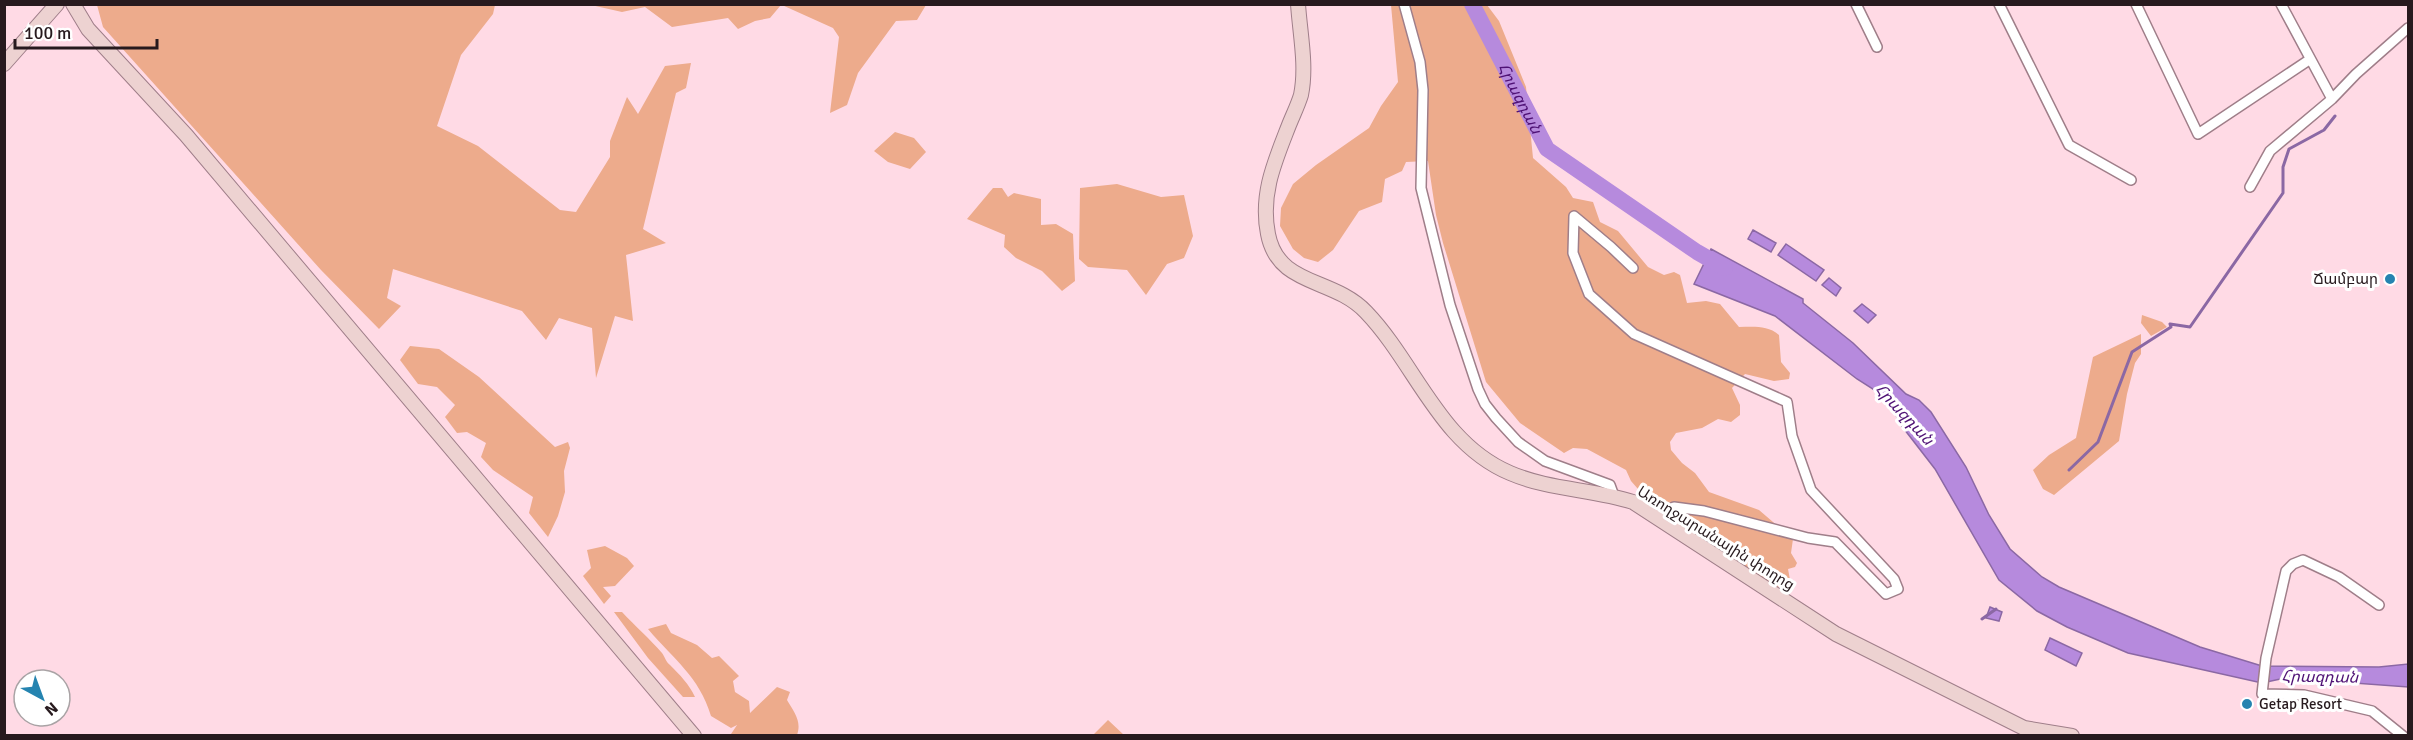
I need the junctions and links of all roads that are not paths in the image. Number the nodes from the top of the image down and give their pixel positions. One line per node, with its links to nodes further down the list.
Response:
1 (57, 4): 12 (main road)
2 (73, 4): 20 (main road)
3 (1298, 4): 17 (main road, Առողջարանային փողոց)
4 (1404, 4): 17 (street)
5 (1856, 4): 10 (street)
6 (1999, 4): 14 (street)
7 (2136, 4): 11 (street)
8 (2281, 4): 11 (street)
9 (2409, 28): 13 (street)
10 (1877, 47)
11 (2309, 60): 13 (street)
12 (4, 64)
13 (2332, 99): 15 (street)
14 (2131, 180)
15 (2250, 187)
16 (1633, 268): 18 (street)
17 (1614, 496): 18 (main road, Առողջարանային փողոց)
18 (1656, 517): 21 (main road, Առողջարանային փողոց)
19 (2379, 605): 22 (street)
20 (694, 735)
21 (2072, 735)
22 (2403, 735)

